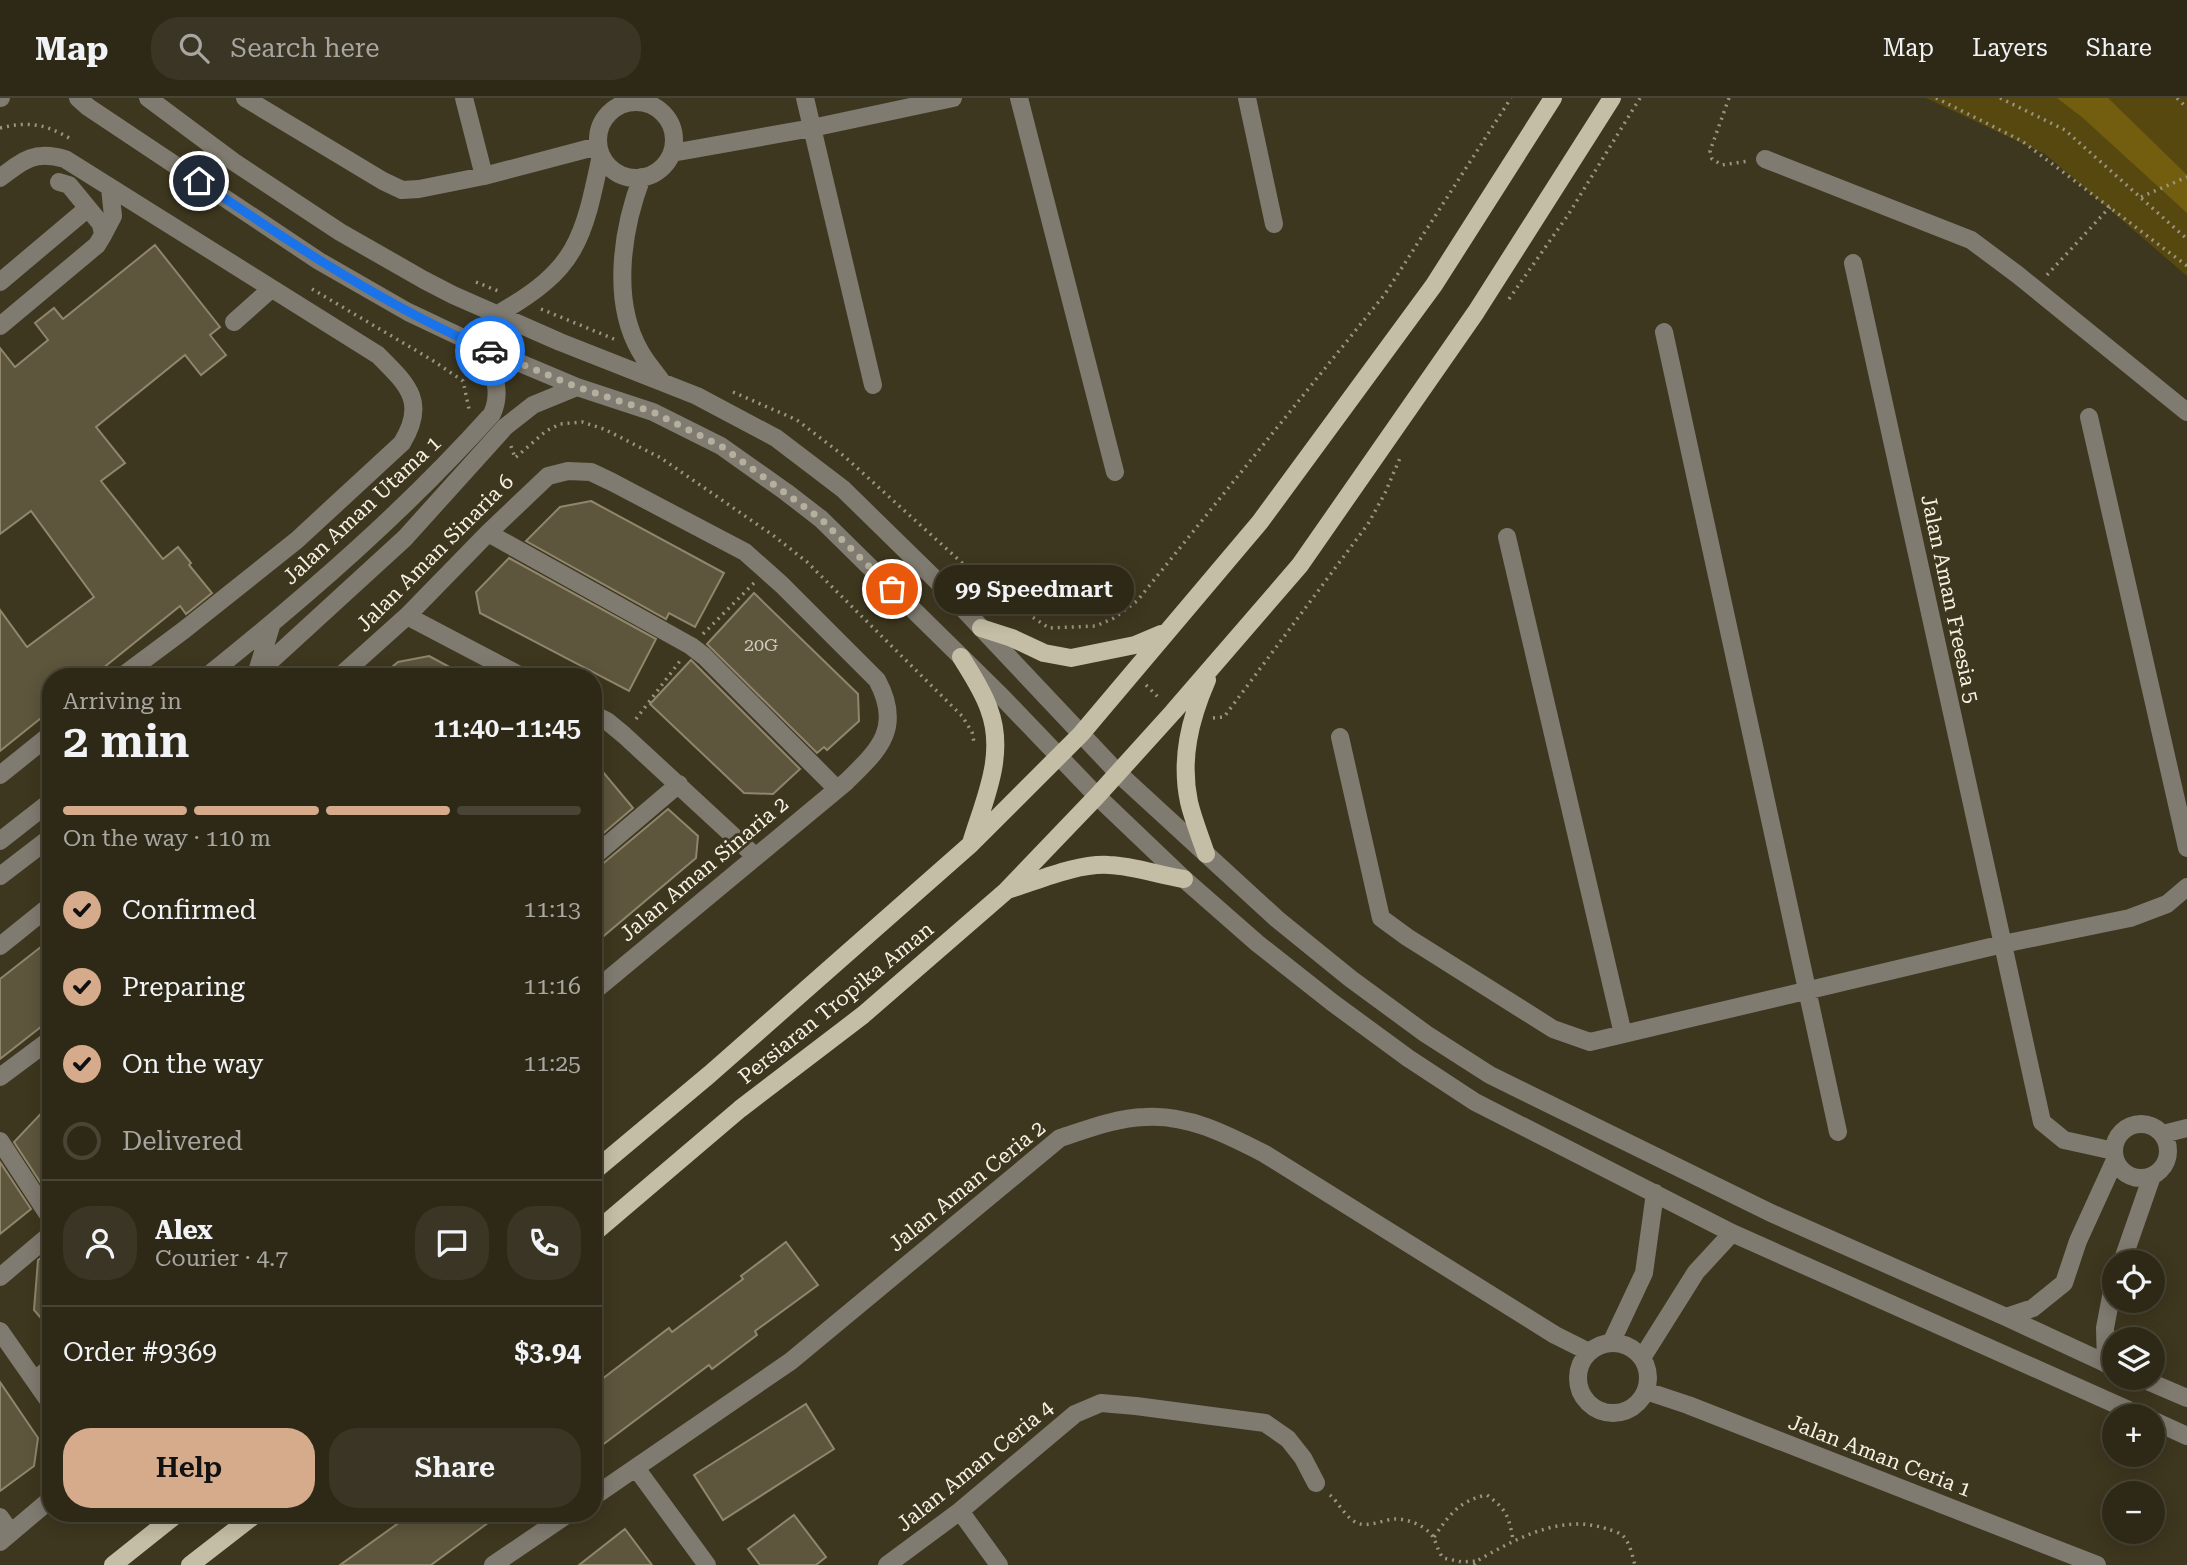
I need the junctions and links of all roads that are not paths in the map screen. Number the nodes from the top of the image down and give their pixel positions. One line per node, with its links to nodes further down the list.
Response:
1 (68, 98): 11 (street)
2 (148, 98): 27 (street)
3 (245, 98): 16 (street)
4 (464, 98): 16 (street)
5 (805, 98): 12 (street)
6 (953, 98): 12 (street)
7 (1019, 98): 38 (street)
8 (1247, 98): 22 (street)
9 (1553, 98): 44 (main road, Persiaran Tropika Aman)
10 (1612, 98): 46 (main road, Persiaran Tropika Aman)
11 (83, 102): 31 (street)
12 (813, 128): 14 (street); 33 (street)
13 (600, 150): 14 (street); 16 (street); 17 (street); 27 (street)
14 (672, 153): 17 (street)
15 (1765, 159): 35 (street)
16 (484, 176)
17 (642, 177): 32 (street)
18 (0, 178): 20 (street)
19 (59, 181): 21 (street)
20 (110, 188): 23 (street); 26 (street)
21 (88, 208): 23 (street); 25 (street)
22 (1274, 224)
23 (103, 235): 29 (street)
24 (1853, 263): 76 (street, Jalan Aman Freesia 5)
25 (0, 282)
26 (271, 289): 28 (street); 47 (street)
27 (498, 314): 32 (street)
28 (234, 322)
29 (0, 325)
30 (1664, 332): 79 (street)
31 (484, 348): 34 (street); 42 (street, Jalan Aman Utama 1)
32 (662, 382): 43 (street)
33 (873, 385)
34 (577, 387): 45 (street); 50 (street, Jalan Aman Utama 1)
35 (2187, 412)
36 (2089, 417): 68 (street)
37 (568, 471): 39 (street, Jalan Aman Sinaria 6); 61 (street, Jalan Aman Sinaria 2)
38 (1115, 472)
39 (488, 533): 41 (street, Jalan Aman Sinaria 6); 61 (street)
40 (1507, 537): 80 (street)
41 (407, 617): 51 (street, Jalan Aman Sinaria 6); 52 (street)
42 (271, 626): 48 (street, Jalan Aman Utama 1); 49 (street)
43 (981, 628): 44 (main road); 54 (street)
44 (1164, 633): 54 (main road, Persiaran Tropika Aman)
45 (961, 657): 57 (street); 66 (main road)
46 (1216, 661): 58 (main road, Persiaran Tropika Aman); 69 (main road)
47 (133, 668)
48 (217, 668)
49 (258, 668)
50 (265, 668)
51 (349, 668)
52 (506, 668)
53 (602, 725): 60 (street)
54 (1081, 734): 57 (main road, Persiaran Tropika Aman); 58 (street)
55 (1340, 737): 80 (street)
56 (42, 741): 59 (street)
57 (1059, 755): 62 (street); 66 (main road, Persiaran Tropika Aman)
58 (1118, 773): 62 (main road, Persiaran Tropika Aman); 69 (street)
59 (0, 775)
60 (679, 784): 67 (street); 70 (street)
61 (841, 785): 70 (street, Jalan Aman Sinaria 2)
62 (1097, 796): 72 (street); 74 (main road, Persiaran Tropika Aman)
63 (42, 808): 64 (street)
64 (0, 841)
65 (42, 843): 71 (street)
66 (971, 844): 88 (main road, Persiaran Tropika Aman)
67 (602, 848)
68 (2187, 848)
69 (1206, 853): 97 (street)
70 (755, 856): 78 (street, Jalan Aman Sinaria 2)
71 (0, 876)
72 (1185, 878): 74 (main road); 90 (street)
73 (2187, 887): 76 (street)
74 (1006, 891): 92 (main road, Persiaran Tropika Aman)
75 (42, 912): 77 (street)
76 (2003, 944): 79 (street); 87 (street, Jalan Aman Freesia 5)
77 (0, 946)
78 (602, 984)
79 (1808, 990): 80 (street); 84 (street)
80 (1623, 1034)
81 (42, 1046): 82 (street)
82 (0, 1077)
83 (2187, 1128): 85 (street)
84 (1838, 1132)
85 (2163, 1134): 87 (street); 89 (street)
86 (0, 1141): 91 (street)
87 (2114, 1155): 89 (street); 97 (street)
88 (602, 1164)
89 (2152, 1176): 95 (street)
90 (1655, 1194): 93 (street); 99 (street)
91 (42, 1205)
92 (602, 1226)
93 (1732, 1233): 101 (street); 109 (street)
94 (42, 1242): 96 (street)
95 (2126, 1250)
96 (0, 1277)
97 (2006, 1317): 102 (street)
98 (0, 1331): 104 (street)
99 (1611, 1343): 100 (street); 101 (street)
100 (1589, 1352): 107 (street); 112 (street, Jalan Aman Ceria 2)
101 (1642, 1358): 107 (street)
102 (2102, 1362)
103 (42, 1374): 104 (street)
104 (35, 1380): 106 (street)
105 (2165, 1389): 108 (street)
106 (42, 1390)
107 (1646, 1391): 128 (street, Jalan Aman Ceria 1)
108 (2187, 1398)
109 (2115, 1404)
110 (2165, 1426): 111 (street)
111 (2187, 1436)
112 (636, 1468): 114 (street, Jalan Aman Ceria 2); 125 (street)
113 (1316, 1483): 116 (street, Jalan Aman Ceria 4)
114 (602, 1491)
115 (42, 1507): 121 (street)
116 (960, 1511): 126 (street, Jalan Aman Ceria 4); 127 (street)
117 (0, 1517): 121 (street)
118 (167, 1522): 122 (main road)
119 (246, 1522): 123 (main road)
120 (556, 1522): 124 (street)
121 (6, 1538)
122 (113, 1565)
123 (190, 1565)
124 (492, 1565)
125 (707, 1565)
126 (887, 1565)
127 (999, 1565)
128 (2097, 1565)

